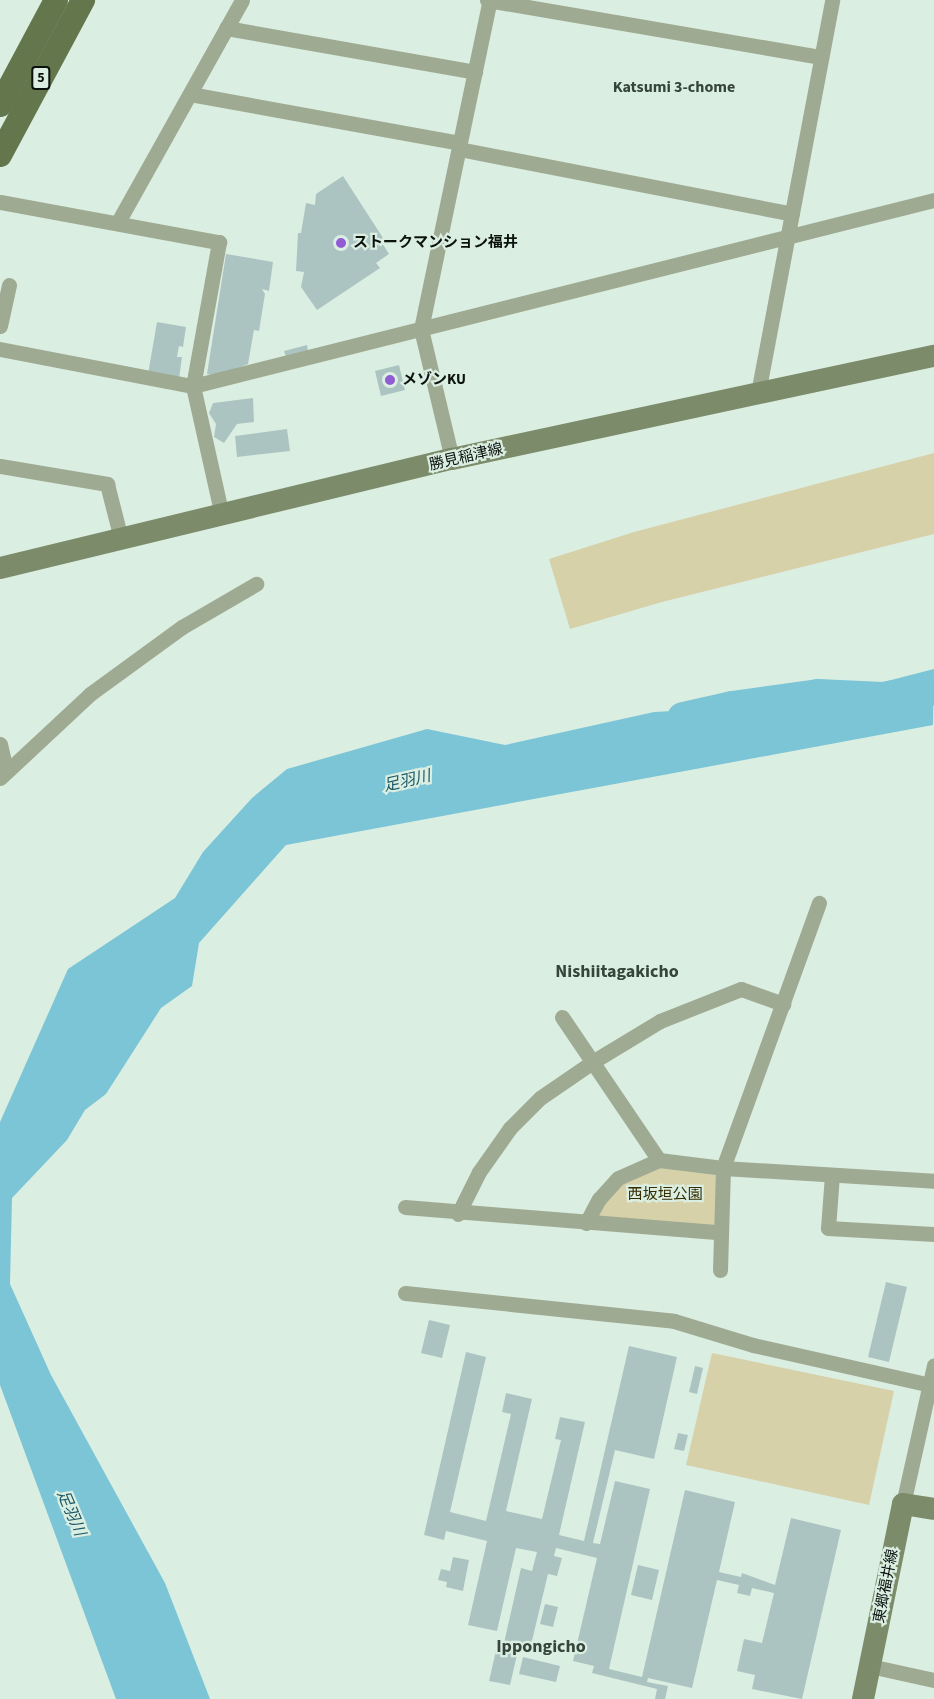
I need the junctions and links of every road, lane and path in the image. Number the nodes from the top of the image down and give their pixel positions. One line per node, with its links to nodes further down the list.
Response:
1 (56, 0): 10 (main road, 5)
2 (83, 0): 12 (main road, 5)
3 (242, 0): 6 (street)
4 (489, 0): 7 (street); 8 (street)
5 (832, 0): 7 (street)
6 (226, 28): 8 (street); 9 (street)
7 (821, 57): 15 (street)
8 (475, 72): 11 (street)
9 (189, 94): 11 (street); 16 (street)
10 (0, 105)
11 (459, 146): 15 (street); 20 (street)
12 (0, 155)
13 (934, 200): 17 (street)
14 (0, 202): 16 (street)
15 (792, 214): 17 (street)
16 (118, 222): 23 (street)
17 (788, 235): 20 (street); 24 (street)
18 (9, 285): 19 (street)
19 (0, 326)
20 (420, 329): 23 (street); 25 (street)
21 (0, 350): 23 (street)
22 (934, 356): 24 (main road, 勝見稲津線)
23 (193, 386): 27 (street)
24 (758, 393): 25 (main road, 勝見稲津線)
25 (452, 459): 27 (main road, 勝見稲津線)
26 (0, 466): 28 (street)
27 (222, 516): 28 (main road, 勝見稲津線)
28 (121, 539): 29 (main road, 勝見稲津線)
29 (0, 568)
30 (256, 584): 32 (street)
31 (0, 744): 32 (street)
32 (2, 773)
33 (819, 903): 34 (street)
34 (783, 1004): 36 (street); 38 (street)
35 (562, 1017): 36 (street)
36 (594, 1061): 37 (street); 42 (street)
37 (659, 1160): 38 (street); 43 (street)
38 (723, 1168): 39 (street); 44 (street)
39 (832, 1175): 40 (street); 45 (street)
40 (934, 1180)
41 (405, 1207): 42 (street)
42 (458, 1214): 43 (street)
43 (586, 1223): 44 (street)
44 (719, 1232): 46 (street)
45 (934, 1234)
46 (720, 1270)
47 (405, 1293): 49 (street)
48 (934, 1365): 49 (street)
49 (930, 1385): 50 (street)
50 (903, 1504): 51 (main road); 52 (main road, 東郷福井線)
51 (934, 1509)
52 (870, 1666): 53 (street); 54 (main road, 東郷福井線)
53 (934, 1680)
54 (863, 1699)

